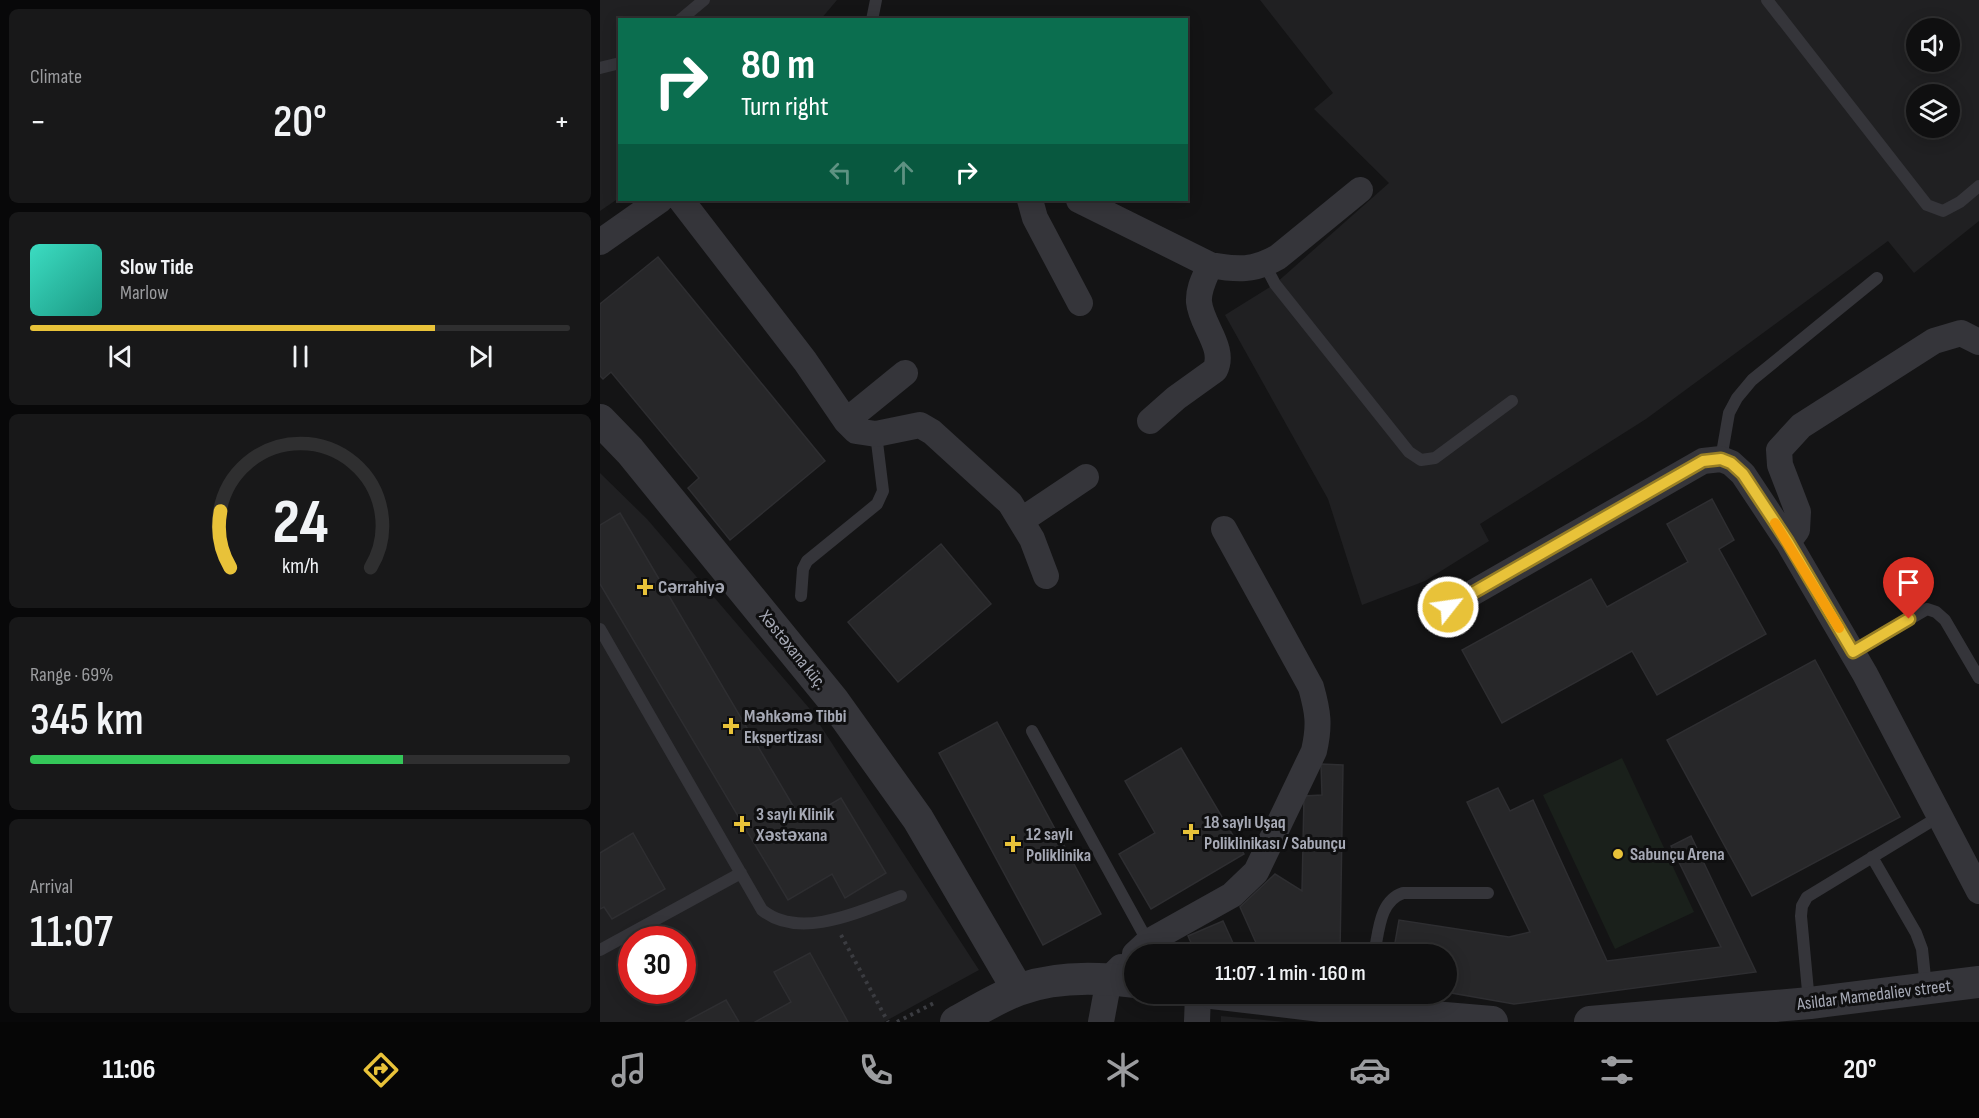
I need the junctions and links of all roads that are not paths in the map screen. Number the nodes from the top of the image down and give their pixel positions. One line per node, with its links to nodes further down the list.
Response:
1 (704, 0): 4 (lane)
2 (876, 0): 5 (lane)
3 (1767, 0): 8 (lane)
4 (682, 18)
5 (872, 18)
6 (618, 64): 7 (lane)
7 (600, 68)
8 (1979, 186)
9 (1360, 190): 16 (street)
10 (659, 201): 14 (street)
11 (682, 201): 23 (street)
12 (1030, 201): 18 (street)
13 (1081, 201): 15 (street)
14 (600, 242)
15 (1210, 265): 16 (street); 24 (street)
16 (1265, 265): 21 (lane)
17 (1877, 278): 26 (lane)
18 (1080, 303)
19 (1979, 342): 30 (street)
20 (905, 373): 23 (street)
21 (1512, 400)
22 (600, 420): 51 (street, Xəstəxana küç.)
23 (846, 421): 25 (street)
24 (1150, 421)
25 (876, 434): 28 (street); 32 (lane)
26 (1721, 459): 30 (street); 33 (street)
27 (1086, 477): 28 (street)
28 (1022, 520): 31 (street)
29 (1224, 528): 45 (street)
30 (1788, 542): 35 (street)
31 (1046, 576)
32 (801, 596)
33 (1448, 607)
34 (600, 629): 40 (lane)
35 (1853, 652): 36 (lane); 38 (street)
36 (1979, 678)
37 (1032, 731): 44 (lane)
38 (1940, 816): 39 (lane); 41 (street)
39 (1872, 857): 50 (lane); 52 (lane)
40 (741, 873): 43 (lane); 47 (lane)
41 (1979, 891)
42 (1488, 892): 46 (lane)
43 (901, 896)
44 (1136, 944)
45 (1149, 944)
46 (1376, 944)
47 (600, 950)
48 (1121, 980): 51 (street); 57 (street)
49 (1979, 982): 50 (street, Asildar Mamedaliev street)
50 (1926, 989): 52 (street, Asildar Mamedaliev street)
51 (1018, 990): 56 (street)
52 (1810, 1003): 55 (street, Asildar Mamedaliev street)
53 (1198, 1004): 58 (street)
54 (1340, 1004): 59 (street)
55 (1748, 1015): 60 (street, Asildar Mamedaliev street)
56 (956, 1022)
57 (1101, 1022)
58 (1197, 1022)
59 (1492, 1022)
60 (1590, 1022)

